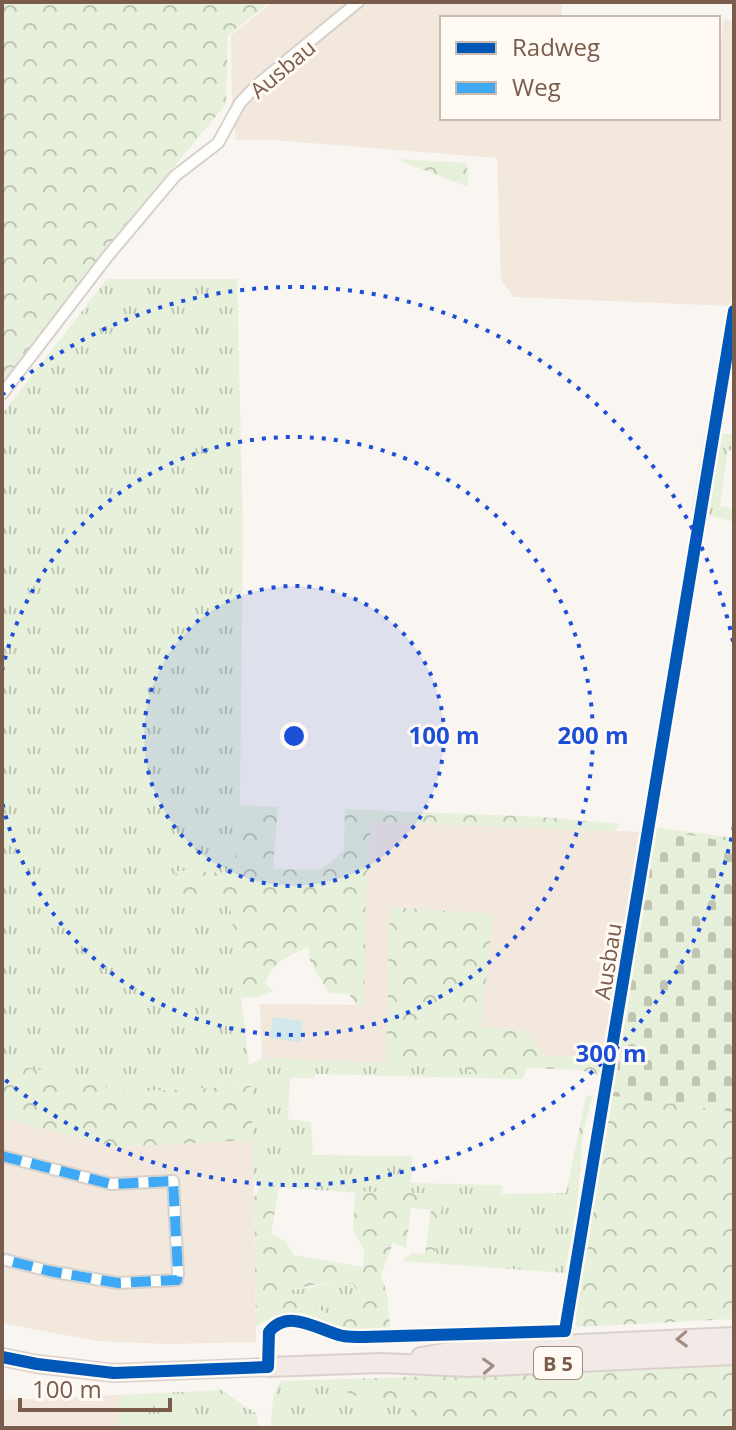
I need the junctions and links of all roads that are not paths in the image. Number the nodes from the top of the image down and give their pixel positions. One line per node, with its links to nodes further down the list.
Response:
1 (358, 2): 3 (street, Ausbau)
2 (734, 311): 10 (street, Ausbau)
3 (2, 394)
4 (2, 1156): 5 (street)
5 (2, 1259)
6 (734, 1337): 9 (highway, B 5, one-way to 9)
7 (734, 1355): 9 (highway, B 5, one-way to 7)
8 (2, 1357): 10 (main road, B 5)
9 (382, 1363): 10 (highway, B 5)
10 (268, 1367)

